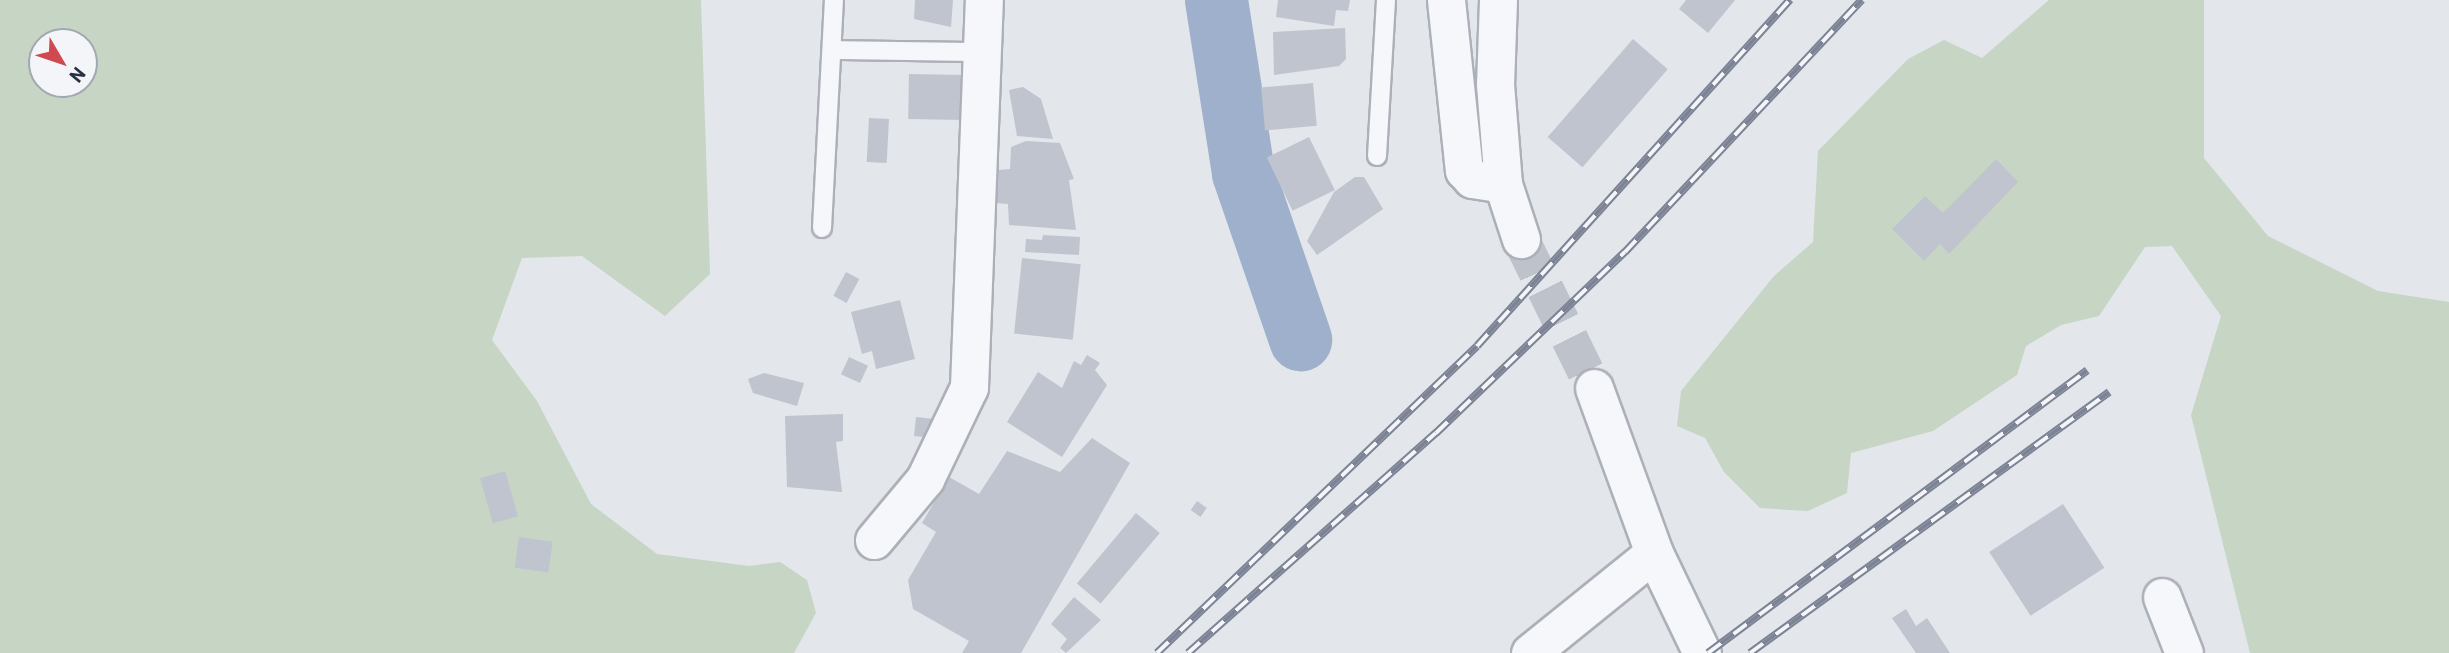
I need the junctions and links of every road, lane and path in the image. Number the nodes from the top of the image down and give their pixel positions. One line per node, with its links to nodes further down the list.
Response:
1 (834, 0): 6 (lane)
2 (984, 0): 7 (street)
3 (1386, 0): 8 (lane)
4 (1446, 0): 9 (street)
5 (1498, 0): 9 (street)
6 (833, 50): 7 (lane); 10 (lane)
7 (981, 52): 13 (street)
8 (1377, 156)
9 (1503, 184): 11 (street)
10 (822, 228)
11 (1521, 239)
12 (1594, 388): 14 (street)
13 (874, 540)
14 (1654, 554): 16 (street); 17 (street)
15 (2162, 597): 18 (street)
16 (1530, 653)
17 (1702, 653)
18 (2183, 653)

